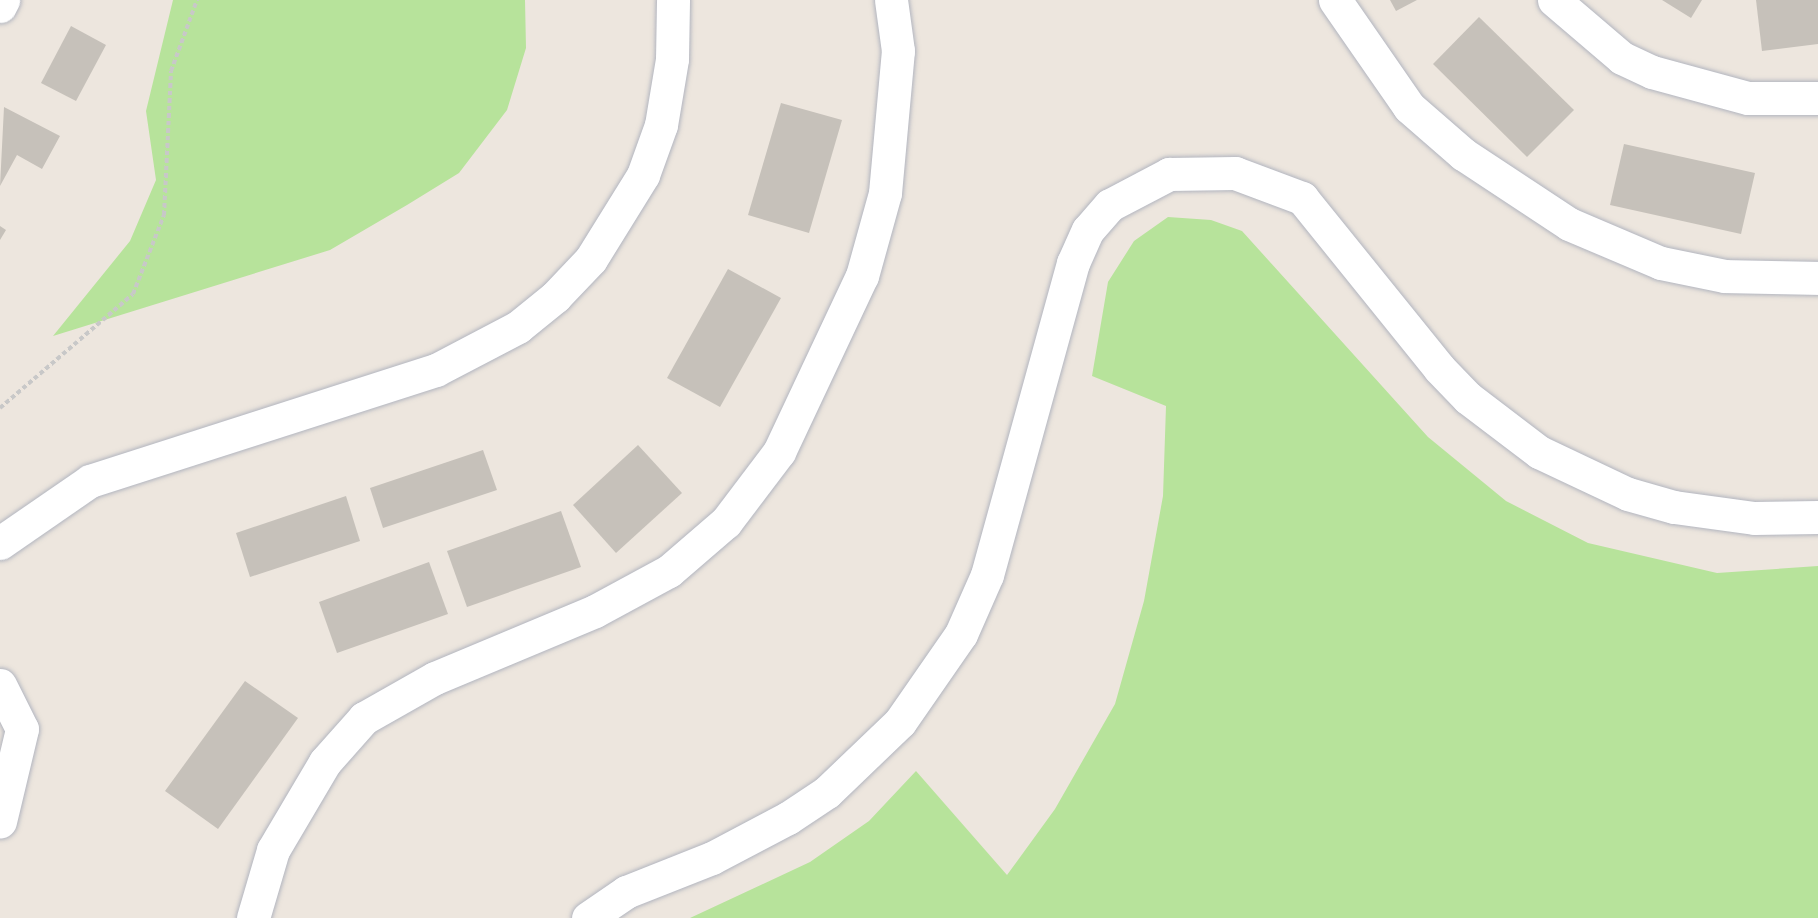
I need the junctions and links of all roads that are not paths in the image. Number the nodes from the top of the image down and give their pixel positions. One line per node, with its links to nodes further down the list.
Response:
1 (3, 0): 6 (street)
2 (674, 0): 10 (street)
3 (891, 0): 13 (street)
4 (1335, 0): 8 (street)
5 (1554, 0): 7 (street)
6 (0, 6)
7 (1818, 98)
8 (1818, 278)
9 (1818, 517): 14 (street)
10 (0, 543)
11 (0, 685): 12 (street)
12 (0, 821)
13 (251, 918)
14 (588, 918)

